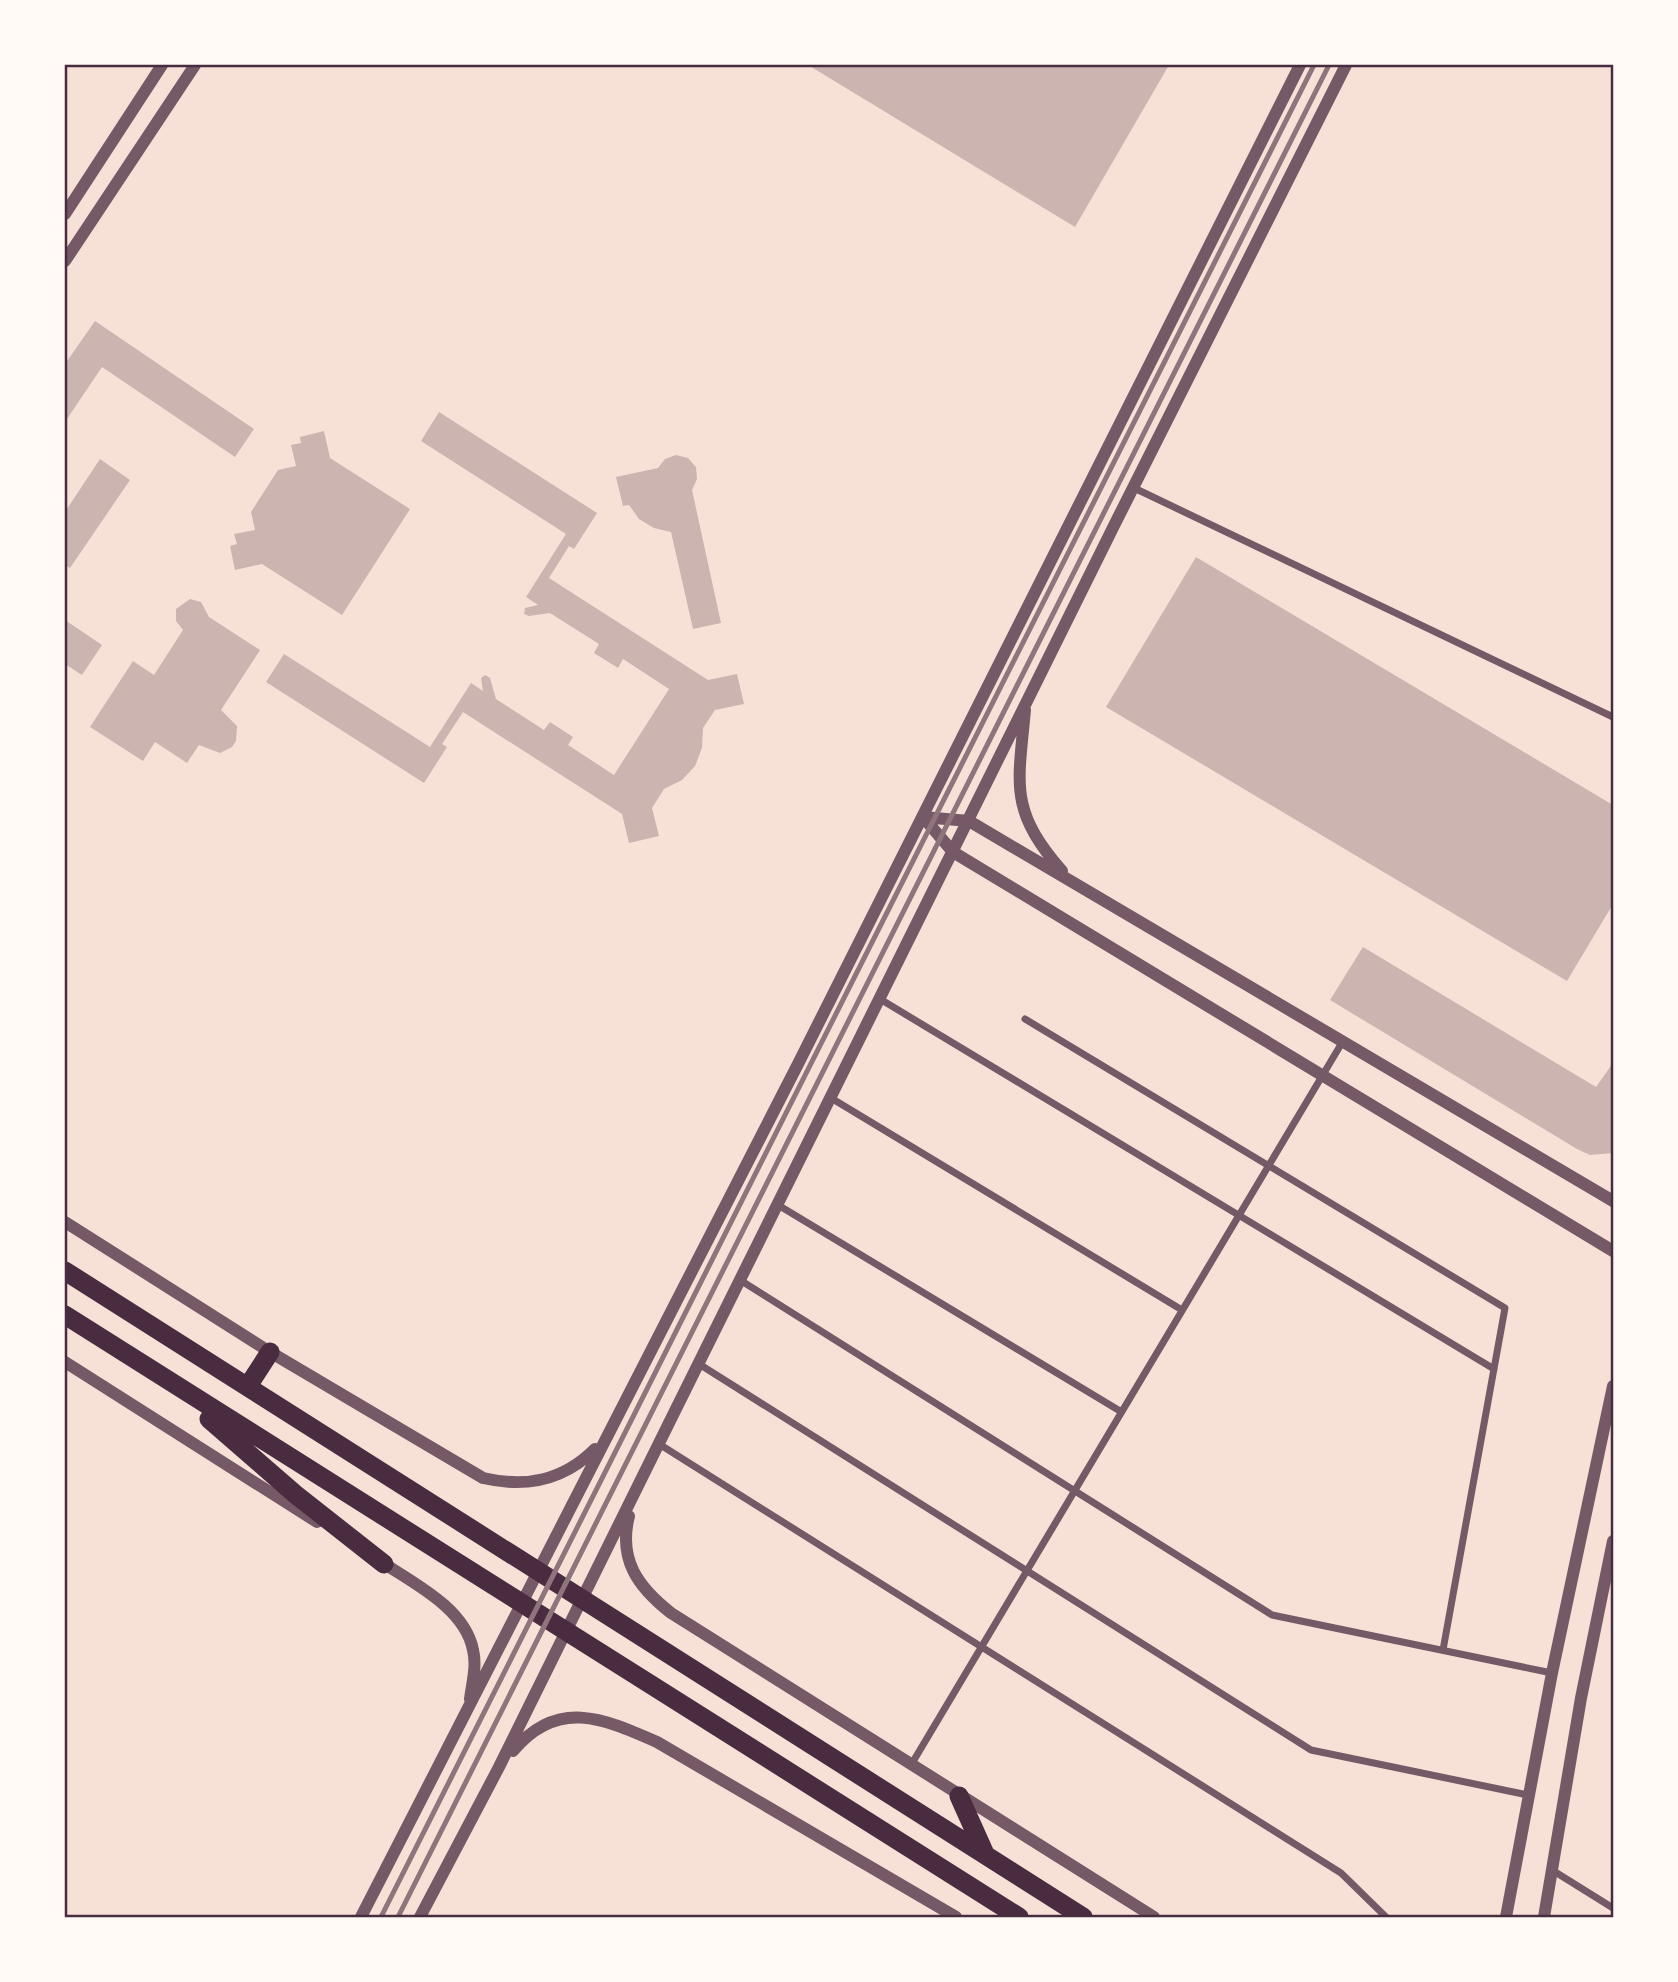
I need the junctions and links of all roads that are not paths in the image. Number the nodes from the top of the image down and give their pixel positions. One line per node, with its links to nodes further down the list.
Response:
1 (162, 65): 5 (street)
2 (195, 65): 6 (street)
3 (1300, 65): 10 (street)
4 (1346, 65): 7 (street)
5 (65, 214)
6 (65, 261)
7 (1131, 487): 8 (street); 9 (street)
8 (1026, 702): 11 (street); 13 (street)
9 (1613, 717)
10 (923, 817): 11 (street); 12 (street); 37 (street)
11 (969, 821): 12 (street); 13 (street)
12 (953, 852): 14 (street); 17 (street)
13 (1069, 880): 16 (street)
14 (880, 999): 18 (street); 22 (street)
15 (1025, 1019): 19 (street)
16 (1343, 1041): 17 (street); 20 (street)
17 (1323, 1075): 19 (street); 24 (street)
18 (831, 1098): 21 (street); 27 (street)
19 (1269, 1166): 22 (street); 32 (street)
20 (1613, 1201)
21 (778, 1205): 26 (street); 36 (street)
22 (1239, 1215): 27 (street); 32 (street)
23 (65, 1222): 29 (street)
24 (1613, 1251)
25 (65, 1271): 35 (highway)
26 (740, 1280): 31 (street); 39 (street)
27 (1182, 1310): 36 (street)
28 (65, 1315): 33 (highway)
29 (270, 1352): 35 (highway); 37 (street)
30 (65, 1362): 42 (street)
31 (699, 1364): 38 (street); 43 (street)
32 (1494, 1369): 49 (street)
33 (167, 1381): 42 (highway); 46 (highway)
34 (1613, 1386): 50 (street)
35 (248, 1387): 44 (highway)
36 (1121, 1411): 39 (street)
37 (603, 1441): 44 (street)
38 (659, 1444): 40 (street); 48 (street)
39 (1073, 1489): 43 (street); 49 (street)
40 (635, 1492): 45 (street); 52 (street)
41 (1613, 1541): 57 (street)
42 (384, 1564): 51 (street)
43 (1025, 1570): 48 (street); 54 (street)
44 (537, 1573): 45 (highway); 46 (street)
45 (581, 1601): 47 (street); 56 (highway)
46 (521, 1605): 47 (highway); 51 (street)
47 (565, 1634): 53 (street); 62 (highway)
48 (981, 1646): 52 (street); 65 (street)
49 (1443, 1650): 50 (street)
50 (1552, 1672): 54 (street)
51 (468, 1709): 59 (street)
52 (911, 1765): 55 (street)
53 (499, 1767): 60 (street); 61 (street)
54 (1528, 1795): 66 (street)
55 (959, 1796): 56 (highway); 64 (street)
56 (986, 1855): 63 (highway)
57 (1552, 1870): 58 (street); 67 (street)
58 (1613, 1908)
59 (361, 1917)
60 (420, 1917)
61 (956, 1917)
62 (1018, 1917)
63 (1083, 1917)
64 (1154, 1917)
65 (1386, 1917)
66 (1506, 1917)
67 (1544, 1917)

